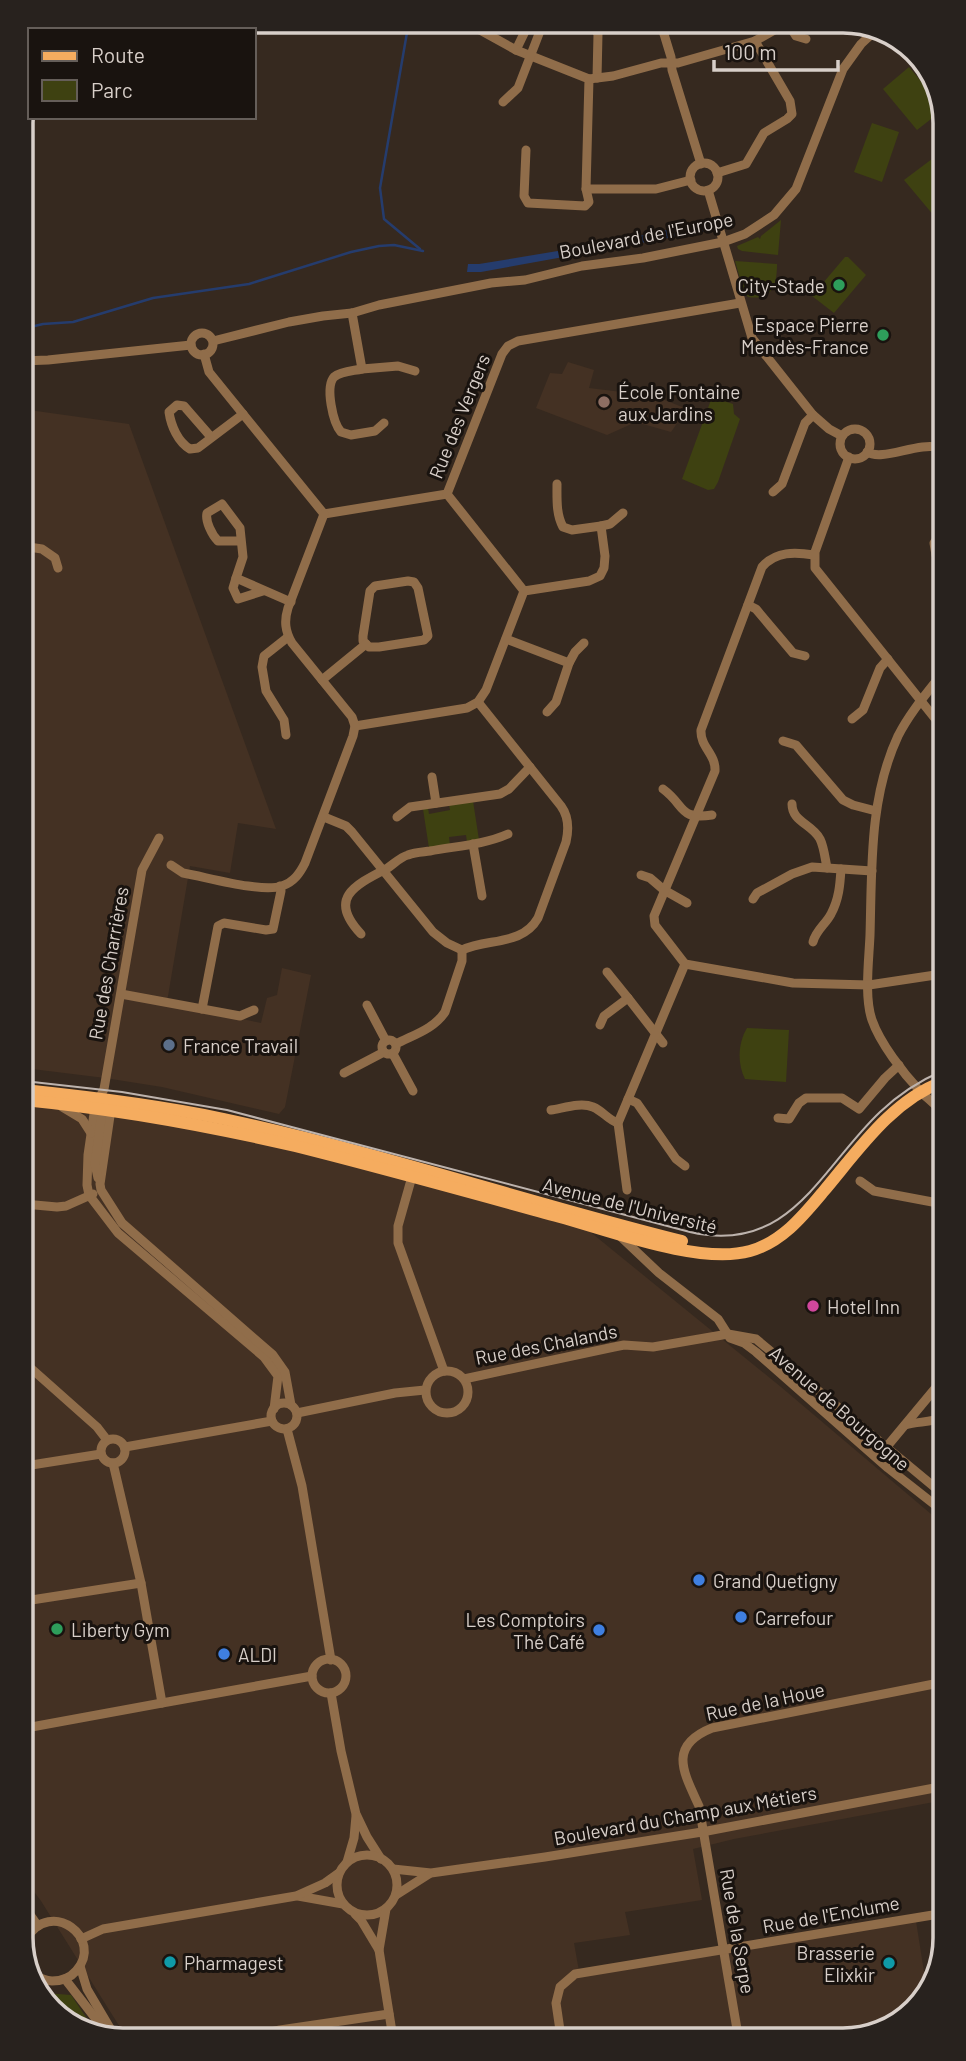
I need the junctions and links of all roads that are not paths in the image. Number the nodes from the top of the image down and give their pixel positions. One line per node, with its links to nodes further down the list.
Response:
1 (485, 33): 11 (street)
2 (524, 33): 11 (street)
3 (538, 33): 12 (street)
4 (597, 33): 14 (street)
5 (663, 33): 13 (street)
6 (769, 33): 10 (street)
7 (794, 33): 9 (street)
8 (869, 38): 22 (street, Boulevard de l'Europe)
9 (806, 39)
10 (755, 41): 13 (street); 18 (street)
11 (516, 50): 12 (street)
12 (530, 57): 14 (street); 15 (street)
13 (672, 63): 14 (street); 17 (street)
14 (593, 79): 20 (street)
15 (503, 102)
16 (526, 150): 20 (street)
17 (701, 164): 18 (street); 19 (street)
18 (717, 173): 21 (street)
19 (691, 180): 20 (street); 21 (street)
20 (586, 189)
21 (708, 190): 22 (street)
22 (723, 242): 23 (street); 24 (street, Boulevard de l'Europe)
23 (740, 303): 32 (street); 41 (street, Rue des Vergers)
24 (352, 313): 25 (street, Boulevard de l'Europe); 29 (street)
25 (213, 341): 26 (street); 27 (street)
26 (191, 345): 27 (street); 28 (street)
27 (204, 354): 31 (street)
28 (33, 361)
29 (362, 369): 30 (street); 33 (street)
30 (415, 371)
31 (243, 414): 35 (street); 43 (street)
32 (813, 415): 34 (street); 40 (street)
33 (384, 423)
34 (842, 436): 37 (street); 38 (street)
35 (211, 437): 35 (street)
36 (933, 448): 37 (street)
37 (867, 452): 38 (street)
38 (849, 457): 47 (street)
39 (557, 484): 44 (street)
40 (773, 492)
41 (447, 494): 43 (street, Rue des Vergers); 51 (street)
42 (623, 513): 44 (street)
43 (324, 514): 52 (street)
44 (601, 526): 51 (street)
45 (240, 541): 45 (street); 49 (street)
46 (33, 548): 48 (street)
47 (814, 555): 53 (street); 59 (street)
48 (58, 568)
49 (236, 578): 50 (street); 50 (street)
50 (263, 591): 52 (street)
51 (524, 591): 55 (street)
52 (291, 601): 54 (street)
53 (748, 605): 58 (street); 80 (street)
54 (288, 637): 61 (street); 69 (street)
55 (506, 639): 60 (street); 64 (street)
56 (584, 643): 60 (street)
57 (366, 644): 57 (street); 61 (street)
58 (805, 656)
59 (888, 659): 63 (street); 67 (street)
60 (569, 663): 65 (street)
61 (321, 680): 68 (street)
62 (933, 685): 63 (street)
63 (921, 700): 66 (street); 76 (street)
64 (478, 702): 68 (street); 71 (street)
65 (547, 712)
66 (933, 716)
67 (852, 719)
68 (355, 726): 78 (street)
69 (286, 735)
70 (783, 741): 76 (street)
71 (530, 767): 74 (street); 97 (street)
72 (432, 777): 74 (street)
73 (663, 789): 80 (street)
74 (436, 803): 79 (street)
75 (792, 804): 85 (street)
76 (876, 811): 88 (street)
77 (712, 815): 80 (street)
78 (324, 817): 87 (street); 90 (street)
79 (397, 817)
80 (695, 818): 91 (street)
81 (508, 834): 83 (street)
82 (159, 838): 102 (street, Rue des Charrières)
83 (473, 844): 87 (street); 92 (street)
84 (171, 865): 90 (street)
85 (827, 867): 86 (street); 93 (street)
86 (841, 869): 88 (street); 96 (street)
87 (383, 870): 95 (street); 97 (street)
88 (872, 871): 101 (street)
89 (641, 875): 91 (street)
90 (280, 886): 105 (street)
91 (664, 890): 94 (street); 98 (street)
92 (482, 896)
93 (753, 899)
94 (687, 903)
95 (361, 934)
96 (814, 942)
97 (462, 950): 110 (street)
98 (685, 964): 101 (street); 108 (street)
99 (607, 972): 103 (street)
100 (933, 975): 101 (street)
101 (869, 985): 111 (street)
102 (121, 994): 105 (street); 119 (street, Rue des Charrières)
103 (628, 998): 107 (street); 108 (street)
104 (367, 1005): 110 (street)
105 (202, 1009): 106 (street)
106 (254, 1010)
107 (600, 1025)
108 (655, 1034): 109 (street); 117 (street)
109 (663, 1043)
110 (390, 1047): 112 (street); 115 (street)
111 (899, 1065): 116 (street); 123 (street)
112 (344, 1073)
113 (933, 1087): 116 (main road)
114 (33, 1091): 119 (main road, Avenue de l'Université)
115 (413, 1091)
116 (921, 1093): 121 (street); 135 (main road)
117 (628, 1099): 124 (street); 126 (street)
118 (33, 1101): 120 (main road, Avenue de l'Université)
119 (101, 1102): 120 (main road, Avenue de l'Université); 125 (street); 127 (main road, Avenue de l'Université); 129 (street)
120 (57, 1103): 125 (street)
121 (933, 1104)
122 (551, 1110): 124 (street)
123 (778, 1118)
124 (618, 1123): 130 (street)
125 (91, 1133): 131 (street)
126 (685, 1166)
127 (413, 1173): 134 (main road, Avenue de l'Université); 135 (main road, Avenue de l'Université); 140 (street)
128 (860, 1181): 132 (street)
129 (100, 1187): 131 (street); 145 (street)
130 (626, 1190)
131 (89, 1195): 133 (street); 144 (street)
132 (933, 1202)
133 (33, 1206)
134 (617, 1233): 135 (main road, Avenue de l'Université); 137 (street)
135 (782, 1235)
136 (717, 1335): 137 (street, Avenue de Bourgogne); 141 (street, Rue des Chalands)
137 (729, 1336): 138 (street, Avenue de Bourgogne)
138 (750, 1344): 152 (street, Avenue de Bourgogne); 159 (street, Avenue de Bourgogne)
139 (33, 1370): 150 (street)
140 (444, 1371): 141 (street); 142 (street)
141 (464, 1380): 142 (street)
142 (425, 1390): 145 (street)
143 (933, 1391): 148 (street)
144 (274, 1409): 145 (street); 146 (street)
145 (294, 1409): 149 (street)
146 (272, 1421): 149 (street); 151 (street)
147 (933, 1422): 148 (street)
148 (904, 1425): 152 (street)
149 (287, 1429): 162 (street)
150 (107, 1440): 151 (street); 153 (street)
151 (124, 1447): 154 (street)
152 (882, 1452): 156 (street, Avenue de Bourgogne); 157 (street, Avenue de Bourgogne); 158 (street, Avenue de Bourgogne)
153 (101, 1454): 154 (street); 155 (street)
154 (113, 1463): 160 (street)
155 (33, 1465)
156 (933, 1487)
157 (933, 1493)
158 (933, 1503)
159 (933, 1505)
160 (141, 1583): 161 (street); 166 (street)
161 (33, 1600)
162 (331, 1660): 163 (street); 165 (street)
163 (312, 1676): 165 (street); 166 (street)
164 (933, 1684): 170 (street, Rue de la Houe)
165 (331, 1693): 169 (street)
166 (162, 1703): 167 (street)
167 (33, 1727)
168 (933, 1788): 170 (street, Boulevard du Champ aux Métiers)
169 (356, 1814): 171 (street); 172 (street)
170 (702, 1832): 175 (street, Boulevard du Champ aux Métiers); 187 (street, Rue de la Serpe)
171 (381, 1859): 172 (street); 173 (street)
172 (347, 1862): 174 (street)
173 (393, 1869): 175 (street, Boulevard du Champ aux Métiers); 176 (street)
174 (339, 1873): 177 (street); 178 (street)
175 (430, 1874): 176 (street, Boulevard du Champ aux Métiers)
176 (396, 1895): 179 (street)
177 (296, 1896): 178 (street); 185 (street)
178 (343, 1904): 180 (street)
179 (386, 1909): 180 (street); 186 (street)
180 (352, 1912): 186 (street)
181 (933, 1915): 187 (street, Rue de l'Enclume)
182 (33, 1919): 183 (street)
183 (38, 1926): 184 (street); 185 (street)
184 (33, 1930)
185 (81, 1939): 188 (street)
186 (379, 1950): 191 (street)
187 (723, 1950): 196 (street, Rue de l'Enclume); 197 (street, Rue de la Serpe)
188 (80, 1966): 190 (street); 193 (street)
189 (43, 1979): 190 (street)
190 (65, 1979): 192 (street)
191 (389, 2014): 194 (street); 195 (street)
192 (101, 2025)
193 (109, 2027)
194 (294, 2028)
195 (391, 2028)
196 (560, 2028)
197 (737, 2028)

